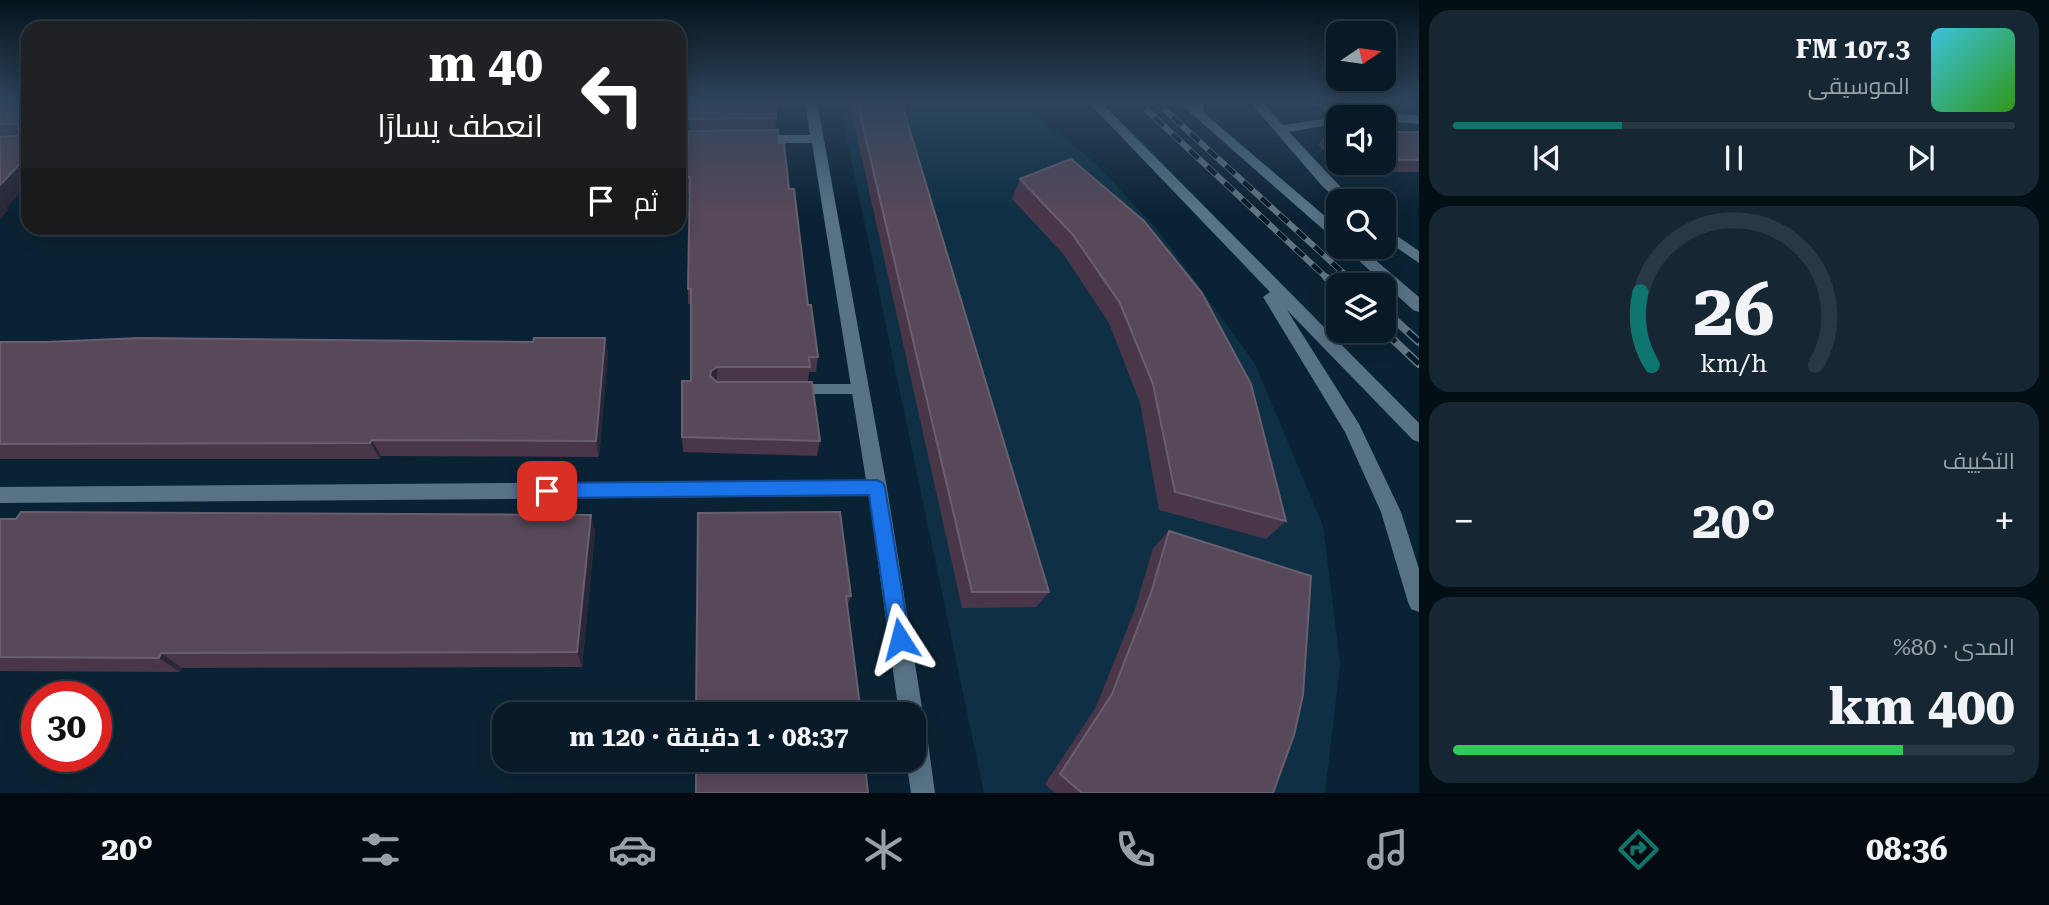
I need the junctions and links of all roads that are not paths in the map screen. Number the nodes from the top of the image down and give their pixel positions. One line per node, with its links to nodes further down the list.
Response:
1 (1128, 138): 13 (street)
2 (1232, 138): 9 (street)
3 (1286, 138): 8 (street)
4 (748, 139): 5 (street)
5 (817, 139): 16 (street)
6 (686, 140): 7 (street)
7 (720, 140)
8 (1336, 189)
9 (1326, 224)
10 (1396, 241): 11 (street)
11 (1419, 258)
12 (1365, 259): 14 (street)
13 (1250, 265): 17 (street); 20 (street)
14 (1419, 306)
15 (795, 389): 16 (lane)
16 (860, 389): 18 (street)
17 (1419, 435)
18 (877, 488): 19 (street); 21 (street)
19 (0, 495)
20 (1419, 602)
21 (909, 702)
22 (920, 772): 23 (street)
23 (923, 793)

